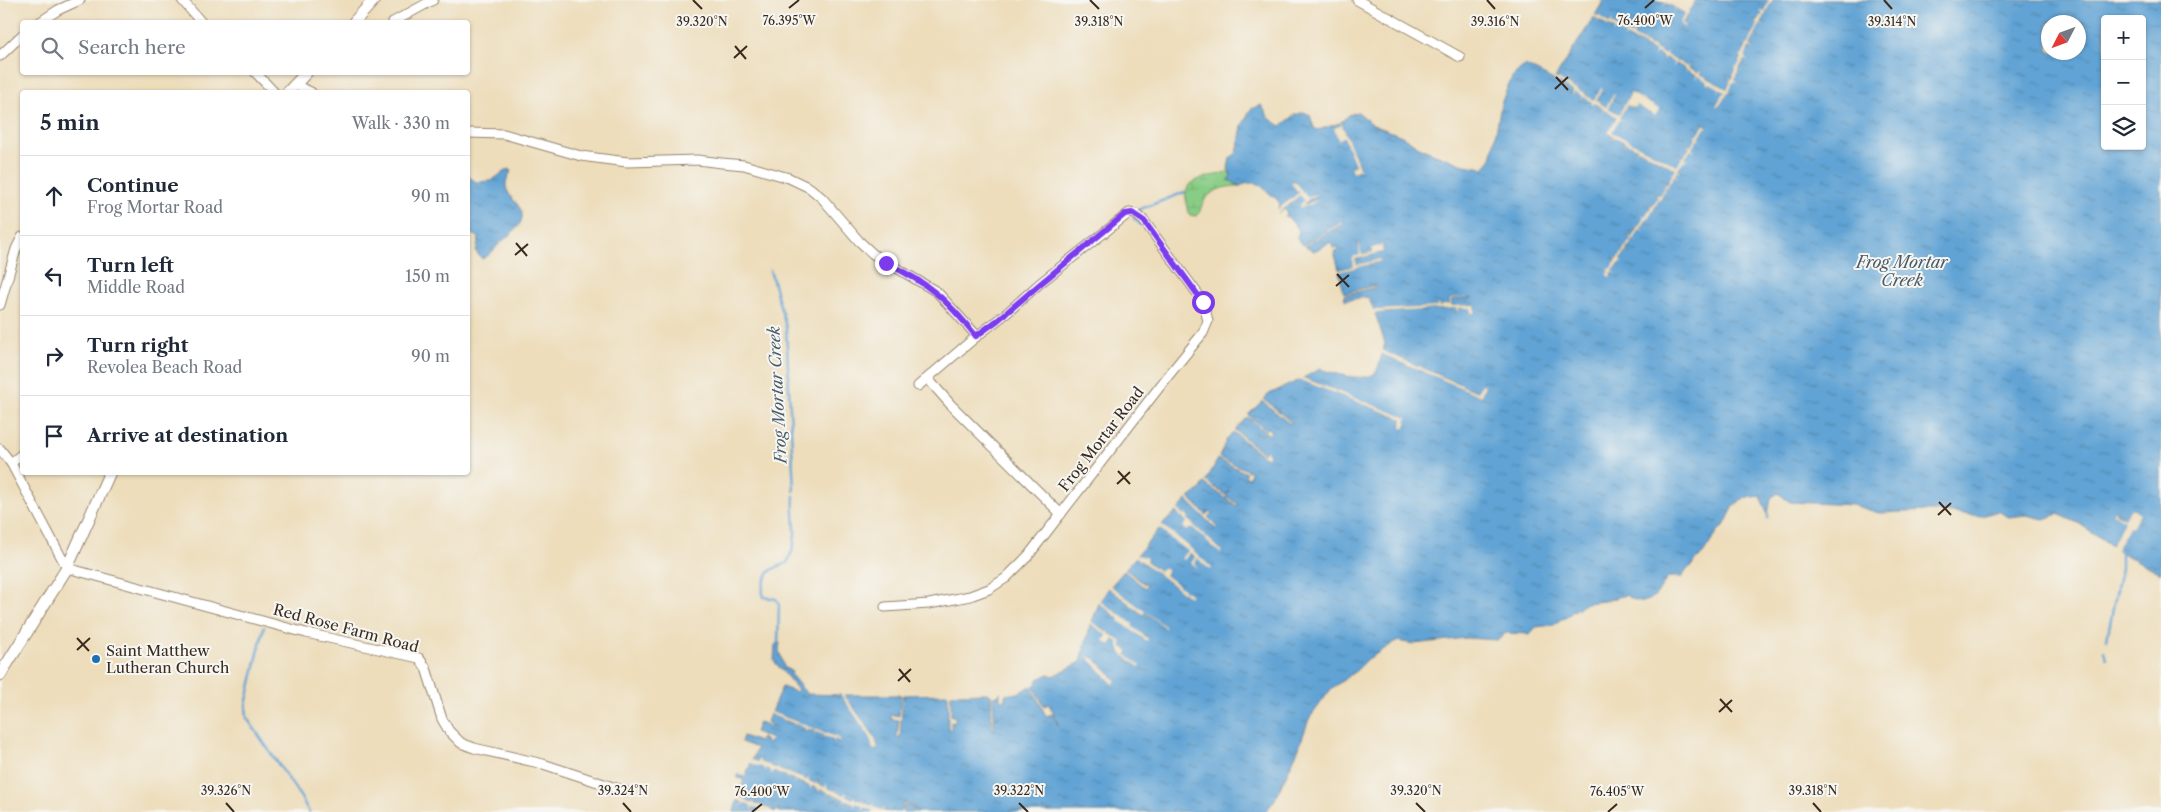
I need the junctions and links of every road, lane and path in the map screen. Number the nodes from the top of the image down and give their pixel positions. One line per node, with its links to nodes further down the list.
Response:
1 (80, 0): 6 (street)
2 (182, 0): 7 (street)
3 (374, 0): 8 (street)
4 (433, 0): 9 (street)
5 (1357, 0): 12 (street)
6 (43, 20)
7 (199, 20)
8 (356, 20)
9 (396, 20)
10 (20, 37): 11 (street)
11 (0, 56)
12 (1460, 56)
13 (258, 75): 16 (street)
14 (304, 75): 15 (street)
15 (291, 89)
16 (272, 90)
17 (470, 133): 20 (street)
18 (20, 241): 19 (street)
19 (0, 305)
20 (976, 336): 21 (street); 27 (street, Frog Mortar Road)
21 (928, 378): 22 (street); 27 (street)
22 (918, 386)
23 (0, 449): 25 (street)
24 (20, 456): 25 (street)
25 (11, 463): 28 (street)
26 (109, 475): 28 (street)
27 (1061, 514): 29 (street, Frog Mortar Road)
28 (67, 568): 30 (street); 31 (street, Red Rose Farm Road)
29 (885, 608)
30 (0, 675)
31 (625, 791)

